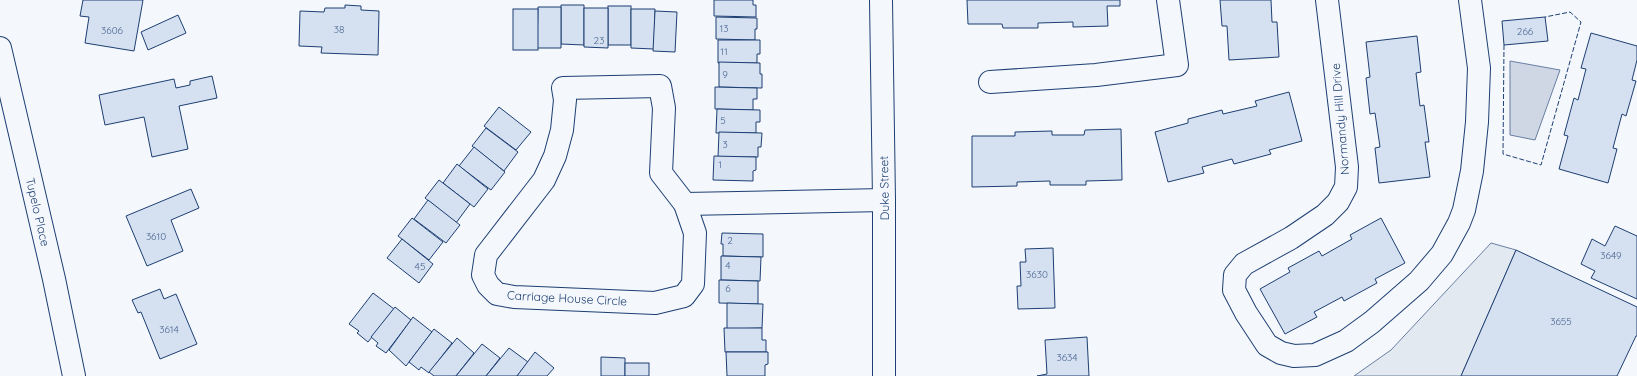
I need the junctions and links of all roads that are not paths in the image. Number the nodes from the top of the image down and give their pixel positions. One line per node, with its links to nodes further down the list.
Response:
1 (881, 0): 7 (street, Duke Street)
2 (1168, 0): 6 (street)
3 (1327, 0): 4 (street, Normandy Hill Drive)
4 (1470, 0)
5 (0, 48): 9 (street, Tupelo Place)
6 (990, 82)
7 (884, 200): 8 (street); 10 (street, Duke Street)
8 (685, 204): 8 (street, Carriage House Circle)
9 (74, 376)
10 (884, 376)

